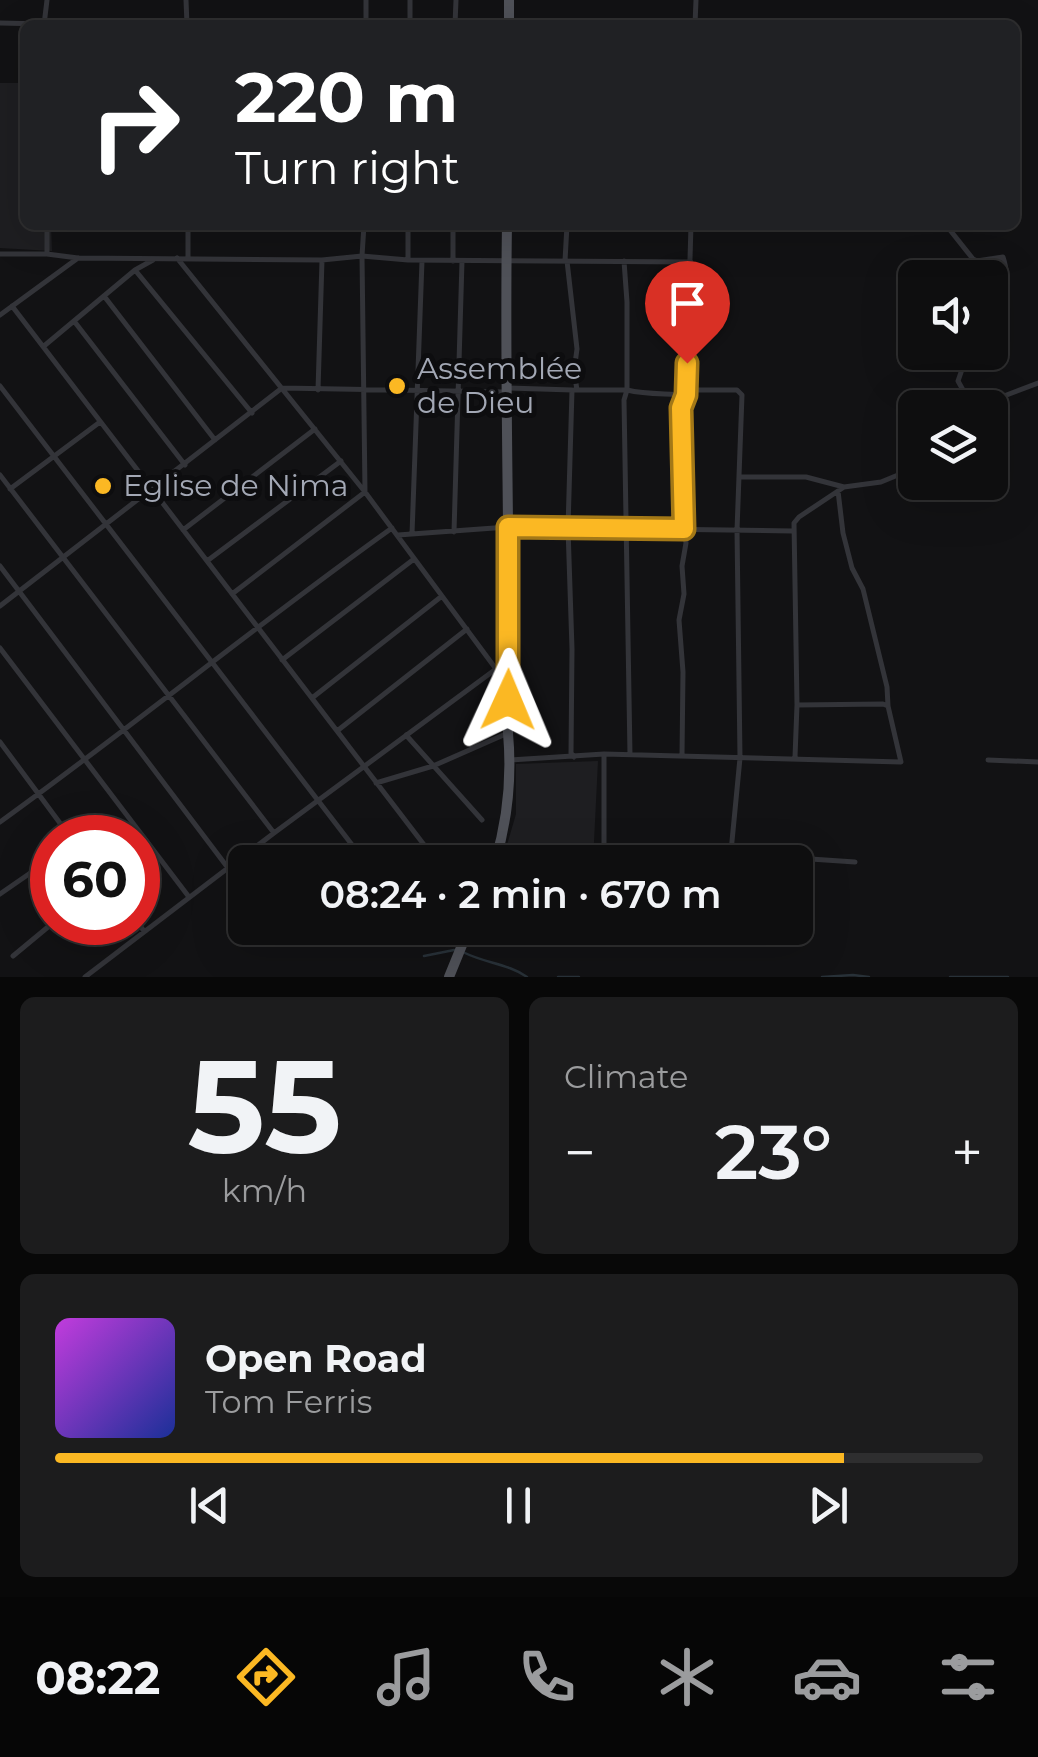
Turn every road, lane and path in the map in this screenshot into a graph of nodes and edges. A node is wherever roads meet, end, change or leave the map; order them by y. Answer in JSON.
{"nodes":[{"id":1,"x":47,"y":230,"type":"edge"},
{"id":2,"x":188,"y":230,"type":"edge"},
{"id":3,"x":364,"y":230,"type":"edge"},
{"id":4,"x":408,"y":230,"type":"edge"},
{"id":5,"x":453,"y":230,"type":"edge"},
{"id":6,"x":507,"y":230,"type":"edge"},
{"id":7,"x":567,"y":230,"type":"edge"},
{"id":8,"x":691,"y":230,"type":"edge"},
{"id":9,"x":950,"y":230,"type":"edge"},
{"id":10,"x":0,"y":254,"type":"edge"},
{"id":11,"x":47,"y":254,"type":"junction"},
{"id":12,"x":362,"y":256,"type":"junction"},
{"id":13,"x":78,"y":258,"type":"junction"},
{"id":14,"x":155,"y":258,"type":"junction"},
{"id":15,"x":177,"y":258,"type":"junction"},
{"id":16,"x":188,"y":258,"type":"junction"},
{"id":17,"x":322,"y":260,"type":"junction"},
{"id":18,"x":408,"y":260,"type":"junction"},
{"id":19,"x":422,"y":260,"type":"junction"},
{"id":20,"x":974,"y":260,"type":"edge"},
{"id":21,"x":453,"y":261,"type":"junction"},
{"id":22,"x":462,"y":261,"type":"junction"},
{"id":23,"x":506,"y":261,"type":"junction"},
{"id":24,"x":566,"y":261,"type":"junction"},
{"id":25,"x":624,"y":262,"type":"junction"},
{"id":26,"x":691,"y":262,"type":"junction"},
{"id":27,"x":136,"y":270,"type":"junction"},
{"id":28,"x":104,"y":296,"type":"junction"},
{"id":29,"x":12,"y":306,"type":"junction"},
{"id":30,"x":0,"y":315,"type":"edge"},
{"id":31,"x":74,"y":321,"type":"junction"},
{"id":32,"x":42,"y":346,"type":"junction"},
{"id":33,"x":1038,"y":383,"type":"edge"},
{"id":34,"x":0,"y":386,"type":"edge"},
{"id":35,"x":282,"y":388,"type":"junction"},
{"id":36,"x":318,"y":390,"type":"junction"},
{"id":37,"x":366,"y":390,"type":"junction"},
{"id":38,"x":506,"y":390,"type":"junction"},
{"id":39,"x":575,"y":390,"type":"junction"},
{"id":40,"x":617,"y":390,"type":"junction"},
{"id":41,"x":626,"y":390,"type":"junction"},
{"id":42,"x":417,"y":392,"type":"junction"},
{"id":43,"x":458,"y":392,"type":"junction"},
{"id":44,"x":1008,"y":394,"type":"edge"},
{"id":45,"x":686,"y":395,"type":"junction"},
{"id":46,"x":624,"y":400,"type":"junction"},
{"id":47,"x":252,"y":414,"type":"junction"},
{"id":48,"x":100,"y":422,"type":"junction"},
{"id":49,"x":315,"y":429,"type":"junction"},
{"id":50,"x":216,"y":441,"type":"junction"},
{"id":51,"x":54,"y":456,"type":"junction"},
{"id":52,"x":341,"y":461,"type":"junction"},
{"id":53,"x":185,"y":465,"type":"junction"},
{"id":54,"x":0,"y":475,"type":"edge"},
{"id":55,"x":898,"y":475,"type":"edge"},
{"id":56,"x":740,"y":477,"type":"junction"},
{"id":57,"x":10,"y":489,"type":"junction"},
{"id":58,"x":841,"y":489,"type":"junction"},
{"id":59,"x":152,"y":490,"type":"junction"},
{"id":60,"x":366,"y":492,"type":"junction"},
{"id":61,"x":106,"y":525,"type":"junction"},
{"id":62,"x":508,"y":527,"type":"junction"},
{"id":63,"x":392,"y":528,"type":"junction"},
{"id":64,"x":568,"y":528,"type":"junction"},
{"id":65,"x":684,"y":529,"type":"junction"},
{"id":66,"x":182,"y":530,"type":"junction"},
{"id":67,"x":626,"y":530,"type":"junction"},
{"id":68,"x":737,"y":530,"type":"junction"},
{"id":69,"x":792,"y":531,"type":"junction"},
{"id":70,"x":454,"y":532,"type":"junction"},
{"id":71,"x":412,"y":534,"type":"junction"},
{"id":72,"x":398,"y":535,"type":"junction"},
{"id":73,"x":64,"y":558,"type":"junction"},
{"id":74,"x":414,"y":558,"type":"junction"},
{"id":75,"x":206,"y":561,"type":"junction"},
{"id":76,"x":0,"y":566,"type":"edge"},
{"id":77,"x":20,"y":592,"type":"junction"},
{"id":78,"x":232,"y":594,"type":"junction"},
{"id":79,"x":442,"y":596,"type":"junction"},
{"id":80,"x":0,"y":606,"type":"edge"},
{"id":81,"x":257,"y":627,"type":"junction"},
{"id":82,"x":467,"y":629,"type":"junction"},
{"id":83,"x":0,"y":648,"type":"edge"},
{"id":84,"x":282,"y":660,"type":"junction"},
{"id":85,"x":212,"y":663,"type":"junction"},
{"id":86,"x":509,"y":666,"type":"junction"},
{"id":87,"x":496,"y":669,"type":"junction"},
{"id":88,"x":169,"y":697,"type":"junction"},
{"id":89,"x":312,"y":698,"type":"junction"},
{"id":90,"x":797,"y":705,"type":"junction"},
{"id":91,"x":888,"y":706,"type":"junction"},
{"id":92,"x":125,"y":730,"type":"junction"},
{"id":93,"x":337,"y":731,"type":"junction"},
{"id":94,"x":508,"y":733,"type":"junction"},
{"id":95,"x":406,"y":735,"type":"junction"},
{"id":96,"x":1,"y":747,"type":"edge"},
{"id":97,"x":604,"y":754,"type":"junction"},
{"id":98,"x":630,"y":754,"type":"junction"},
{"id":99,"x":682,"y":755,"type":"junction"},
{"id":100,"x":574,"y":757,"type":"junction"},
{"id":101,"x":795,"y":757,"type":"junction"},
{"id":102,"x":740,"y":758,"type":"junction"},
{"id":103,"x":85,"y":760,"type":"junction"},
{"id":104,"x":510,"y":760,"type":"junction"},
{"id":105,"x":988,"y":760,"type":"dead end"},
{"id":106,"x":1038,"y":762,"type":"edge"},
{"id":107,"x":364,"y":766,"type":"junction"},
{"id":108,"x":434,"y":766,"type":"junction"},
{"id":109,"x":376,"y":782,"type":"junction"},
{"id":110,"x":39,"y":794,"type":"junction"},
{"id":111,"x":317,"y":801,"type":"junction"},
{"id":112,"x":54,"y":815,"type":"edge"},
{"id":113,"x":482,"y":820,"type":"dead end"},
{"id":114,"x":0,"y":822,"type":"edge"},
{"id":115,"x":274,"y":833,"type":"junction"},
{"id":116,"x":258,"y":845,"type":"edge"},
{"id":117,"x":352,"y":845,"type":"edge"},
{"id":118,"x":424,"y":845,"type":"edge"},
{"id":119,"x":500,"y":845,"type":"edge"},
{"id":120,"x":604,"y":845,"type":"edge"},
{"id":121,"x":732,"y":845,"type":"edge"},
{"id":122,"x":813,"y":859,"type":"edge"},
{"id":123,"x":855,"y":862,"type":"dead end"},
{"id":124,"x":228,"y":868,"type":"joint"},
{"id":125,"x":30,"y":873,"type":"edge"},
{"id":126,"x":0,"y":894,"type":"edge"},
{"id":127,"x":190,"y":897,"type":"junction"},
{"id":128,"x":160,"y":920,"type":"edge"},
{"id":129,"x":30,"y":942,"type":"edge"},
{"id":130,"x":127,"y":945,"type":"edge"},
{"id":131,"x":462,"y":945,"type":"edge"},
{"id":132,"x":13,"y":956,"type":"dead end"},
{"id":133,"x":85,"y":977,"type":"edge"},
{"id":134,"x":449,"y":977,"type":"edge"}],
"edges":[{"from":1,"to":11,"type":"street"},
{"from":2,"to":16,"type":"street"},
{"from":3,"to":12,"type":"street"},
{"from":4,"to":18,"type":"street"},
{"from":5,"to":21,"type":"street"},
{"from":6,"to":23,"type":"main road"},
{"from":7,"to":24,"type":"street"},
{"from":8,"to":26,"type":"street"},
{"from":9,"to":20,"type":"street"},
{"from":10,"to":11,"type":"street"},
{"from":11,"to":13,"type":"street"},
{"from":12,"to":17,"type":"street"},
{"from":12,"to":18,"type":"street"},
{"from":12,"to":37,"type":"street"},
{"from":13,"to":14,"type":"street"},
{"from":13,"to":29,"type":"street"},
{"from":14,"to":15,"type":"street"},
{"from":14,"to":27,"type":"street"},
{"from":15,"to":16,"type":"street"},
{"from":15,"to":35,"type":"street"},
{"from":16,"to":17,"type":"street"},
{"from":17,"to":36,"type":"street"},
{"from":18,"to":19,"type":"street"},
{"from":19,"to":21,"type":"street"},
{"from":19,"to":42,"type":"street"},
{"from":21,"to":22,"type":"street"},
{"from":22,"to":23,"type":"street"},
{"from":22,"to":43,"type":"street"},
{"from":23,"to":24,"type":"street"},
{"from":23,"to":38,"type":"main road"},
{"from":24,"to":25,"type":"street"},
{"from":24,"to":39,"type":"street"},
{"from":25,"to":26,"type":"street"},
{"from":25,"to":41,"type":"street"},
{"from":26,"to":45,"type":"street"},
{"from":27,"to":28,"type":"street"},
{"from":27,"to":47,"type":"street"},
{"from":28,"to":31,"type":"street"},
{"from":28,"to":50,"type":"street"},
{"from":29,"to":30,"type":"street"},
{"from":29,"to":32,"type":"street"},
{"from":31,"to":32,"type":"street"},
{"from":31,"to":53,"type":"street"},
{"from":32,"to":48,"type":"street"},
{"from":33,"to":44,"type":"street"},
{"from":34,"to":51,"type":"street"},
{"from":35,"to":36,"type":"street"},
{"from":35,"to":47,"type":"street"},
{"from":35,"to":49,"type":"street"},
{"from":36,"to":37,"type":"street"},
{"from":37,"to":42,"type":"street"},
{"from":37,"to":60,"type":"street"},
{"from":38,"to":39,"type":"street"},
{"from":38,"to":43,"type":"street"},
{"from":38,"to":62,"type":"main road"},
{"from":39,"to":40,"type":"street"},
{"from":39,"to":64,"type":"street"},
{"from":40,"to":41,"type":"street"},
{"from":40,"to":46,"type":"street"},
{"from":41,"to":45,"type":"street"},
{"from":41,"to":46,"type":"street"},
{"from":42,"to":43,"type":"street"},
{"from":42,"to":71,"type":"street"},
{"from":43,"to":70,"type":"street"},
{"from":45,"to":56,"type":"street"},
{"from":45,"to":65,"type":"street"},
{"from":46,"to":67,"type":"street"},
{"from":47,"to":50,"type":"street"},
{"from":48,"to":51,"type":"street"},
{"from":48,"to":59,"type":"street"},
{"from":49,"to":52,"type":"street"},
{"from":49,"to":66,"type":"street"},
{"from":50,"to":53,"type":"street"},
{"from":51,"to":57,"type":"street"},
{"from":51,"to":61,"type":"street"},
{"from":52,"to":60,"type":"street"},
{"from":52,"to":75,"type":"street"},
{"from":53,"to":59,"type":"street"},
{"from":54,"to":57,"type":"street"},
{"from":55,"to":58,"type":"street"},
{"from":56,"to":58,"type":"street"},
{"from":56,"to":68,"type":"street"},
{"from":57,"to":73,"type":"street"},
{"from":58,"to":69,"type":"street"},
{"from":58,"to":91,"type":"street"},
{"from":59,"to":61,"type":"street"},
{"from":59,"to":66,"type":"street"},
{"from":60,"to":63,"type":"street"},
{"from":60,"to":78,"type":"street"},
{"from":61,"to":73,"type":"street"},
{"from":61,"to":85,"type":"street"},
{"from":62,"to":64,"type":"street"},
{"from":62,"to":70,"type":"street"},
{"from":62,"to":86,"type":"main road"},
{"from":63,"to":72,"type":"street"},
{"from":63,"to":81,"type":"street"},
{"from":64,"to":67,"type":"street"},
{"from":64,"to":100,"type":"street"},
{"from":65,"to":67,"type":"street"},
{"from":65,"to":68,"type":"street"},
{"from":65,"to":99,"type":"street"},
{"from":66,"to":75,"type":"street"},
{"from":67,"to":98,"type":"street"},
{"from":68,"to":69,"type":"street"},
{"from":68,"to":102,"type":"street"},
{"from":69,"to":90,"type":"street"},
{"from":70,"to":71,"type":"street"},
{"from":71,"to":72,"type":"street"},
{"from":72,"to":74,"type":"street"},
{"from":73,"to":77,"type":"street"},
{"from":73,"to":88,"type":"street"},
{"from":74,"to":79,"type":"street"},
{"from":74,"to":84,"type":"street"},
{"from":75,"to":78,"type":"street"},
{"from":76,"to":77,"type":"street"},
{"from":77,"to":80,"type":"street"},
{"from":77,"to":92,"type":"street"},
{"from":78,"to":81,"type":"street"},
{"from":79,"to":82,"type":"street"},
{"from":79,"to":89,"type":"street"},
{"from":81,"to":84,"type":"street"},
{"from":81,"to":85,"type":"street"},
{"from":82,"to":87,"type":"street"},
{"from":82,"to":93,"type":"street"},
{"from":83,"to":103,"type":"street"},
{"from":84,"to":89,"type":"street"},
{"from":85,"to":88,"type":"street"},
{"from":85,"to":111,"type":"street"},
{"from":86,"to":87,"type":"street"},
{"from":86,"to":94,"type":"main road"},
{"from":87,"to":95,"type":"street"},
{"from":88,"to":92,"type":"street"},
{"from":88,"to":115,"type":"street"},
{"from":89,"to":93,"type":"street"},
{"from":90,"to":91,"type":"street"},
{"from":90,"to":101,"type":"street"},
{"from":91,"to":101,"type":"street"},
{"from":92,"to":103,"type":"street"},
{"from":92,"to":124,"type":"street"},
{"from":93,"to":107,"type":"street"},
{"from":94,"to":104,"type":"main road"},
{"from":94,"to":108,"type":"street"},
{"from":95,"to":107,"type":"street"},
{"from":95,"to":108,"type":"street"},
{"from":96,"to":110,"type":"street"},
{"from":97,"to":98,"type":"street"},
{"from":97,"to":100,"type":"street"},
{"from":97,"to":120,"type":"street"},
{"from":98,"to":99,"type":"street"},
{"from":99,"to":102,"type":"street"},
{"from":100,"to":104,"type":"street"},
{"from":101,"to":102,"type":"street"},
{"from":102,"to":121,"type":"street"},
{"from":103,"to":110,"type":"street"},
{"from":103,"to":127,"type":"street"},
{"from":104,"to":119,"type":"main road"},
{"from":105,"to":106,"type":"street"},
{"from":107,"to":109,"type":"street"},
{"from":107,"to":111,"type":"street"},
{"from":108,"to":109,"type":"street"},
{"from":108,"to":113,"type":"street"},
{"from":109,"to":118,"type":"street"},
{"from":110,"to":112,"type":"street"},
{"from":110,"to":114,"type":"street"},
{"from":111,"to":115,"type":"street"},
{"from":111,"to":117,"type":"street"},
{"from":115,"to":116,"type":"street"},
{"from":122,"to":123,"type":"street"},
{"from":124,"to":127,"type":"street"},
{"from":125,"to":126,"type":"street"},
{"from":127,"to":128,"type":"street"},
{"from":129,"to":132,"type":"street"},
{"from":130,"to":133,"type":"street"},
{"from":131,"to":134,"type":"main road"}]}
